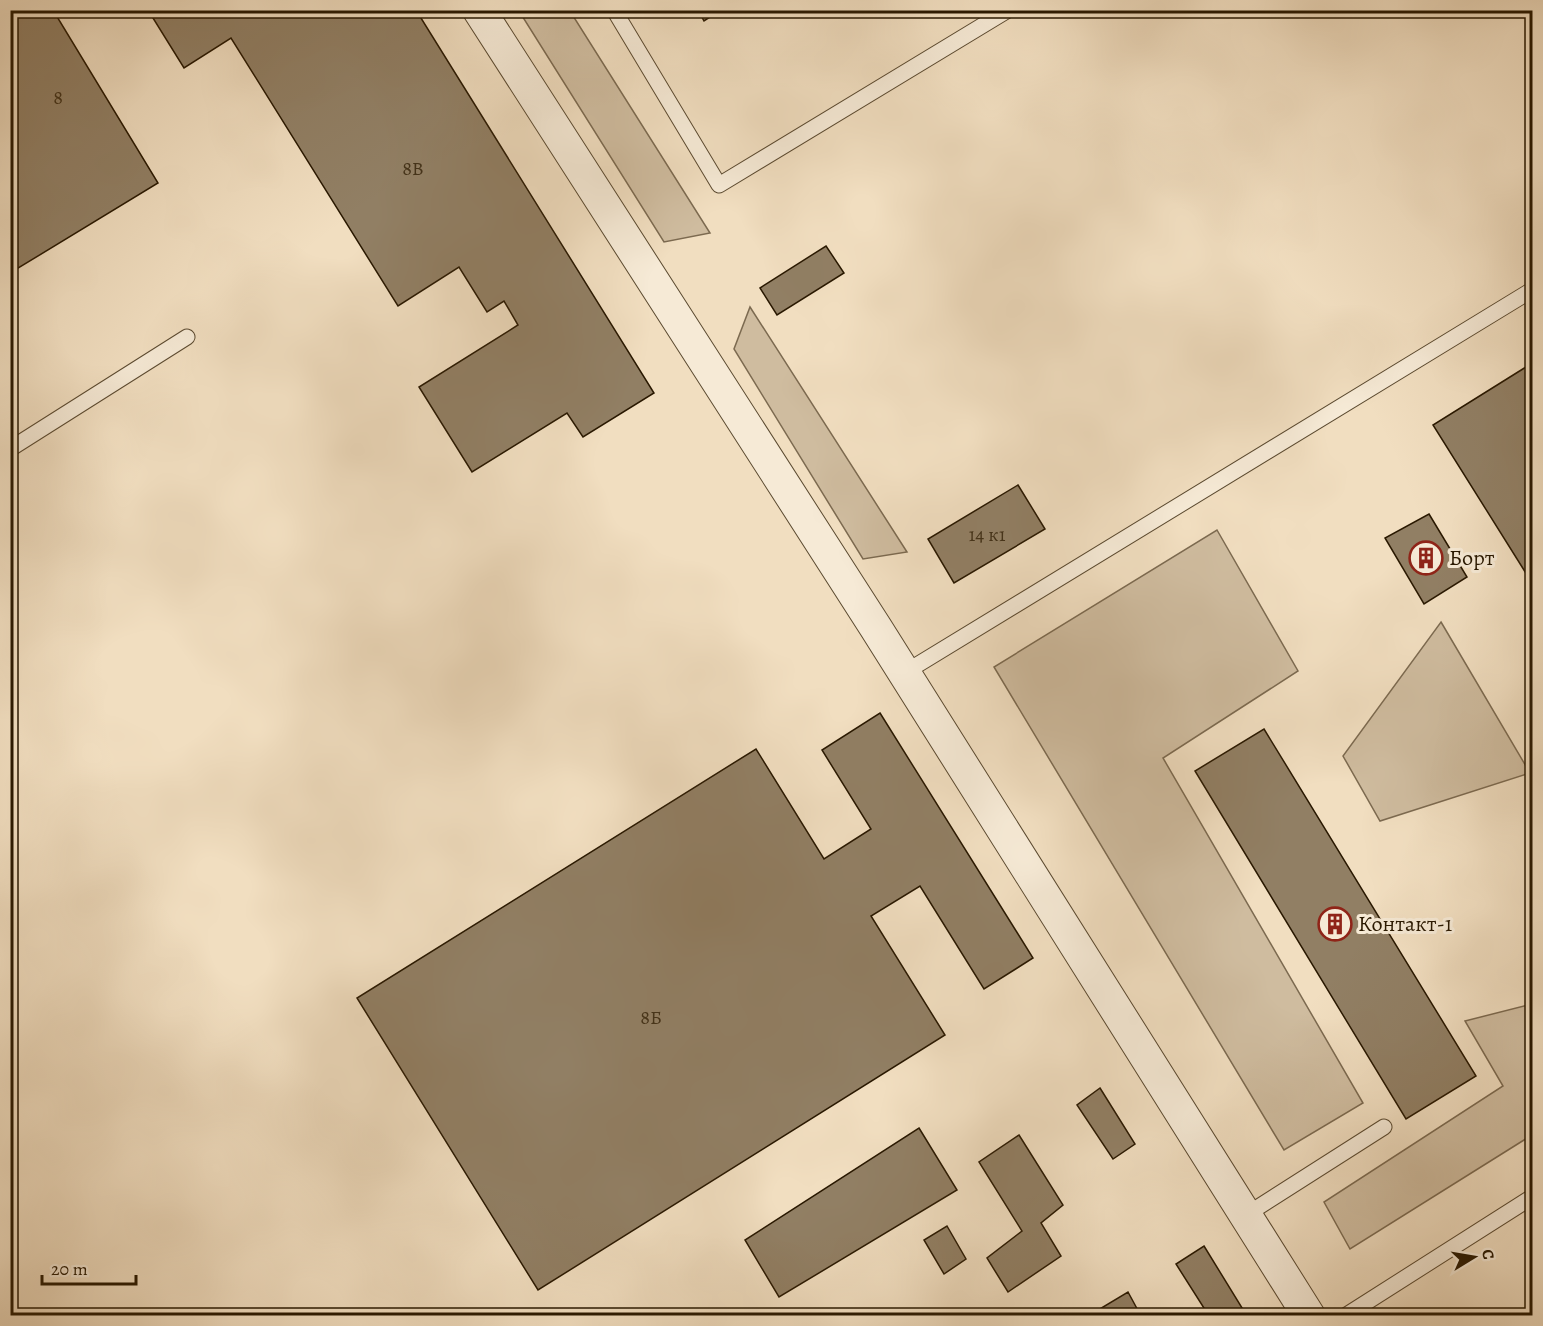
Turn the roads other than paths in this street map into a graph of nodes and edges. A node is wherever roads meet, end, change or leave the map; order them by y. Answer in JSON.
{"nodes":[{"id":1,"x":479,"y":10,"type":"edge"},
{"id":2,"x":614,"y":10,"type":"edge"},
{"id":3,"x":1008,"y":10,"type":"edge"},
{"id":4,"x":1533,"y":290,"type":"edge"},
{"id":5,"x":187,"y":336,"type":"dead end"},
{"id":6,"x":10,"y":449,"type":"edge"},
{"id":7,"x":904,"y":673,"type":"junction"},
{"id":8,"x":1384,"y":1127,"type":"dead end"},
{"id":9,"x":1533,"y":1197,"type":"edge"},
{"id":10,"x":1246,"y":1215,"type":"junction"},
{"id":11,"x":1309,"y":1316,"type":"edge"},
{"id":12,"x":1345,"y":1316,"type":"edge"}],
"edges":[{"from":1,"to":7,"type":"street"},
{"from":2,"to":3,"type":"lane"},
{"from":4,"to":7,"type":"lane"},
{"from":5,"to":6,"type":"lane"},
{"from":7,"to":10,"type":"street"},
{"from":8,"to":10,"type":"lane"},
{"from":9,"to":12,"type":"lane"},
{"from":10,"to":11,"type":"street"}]}
